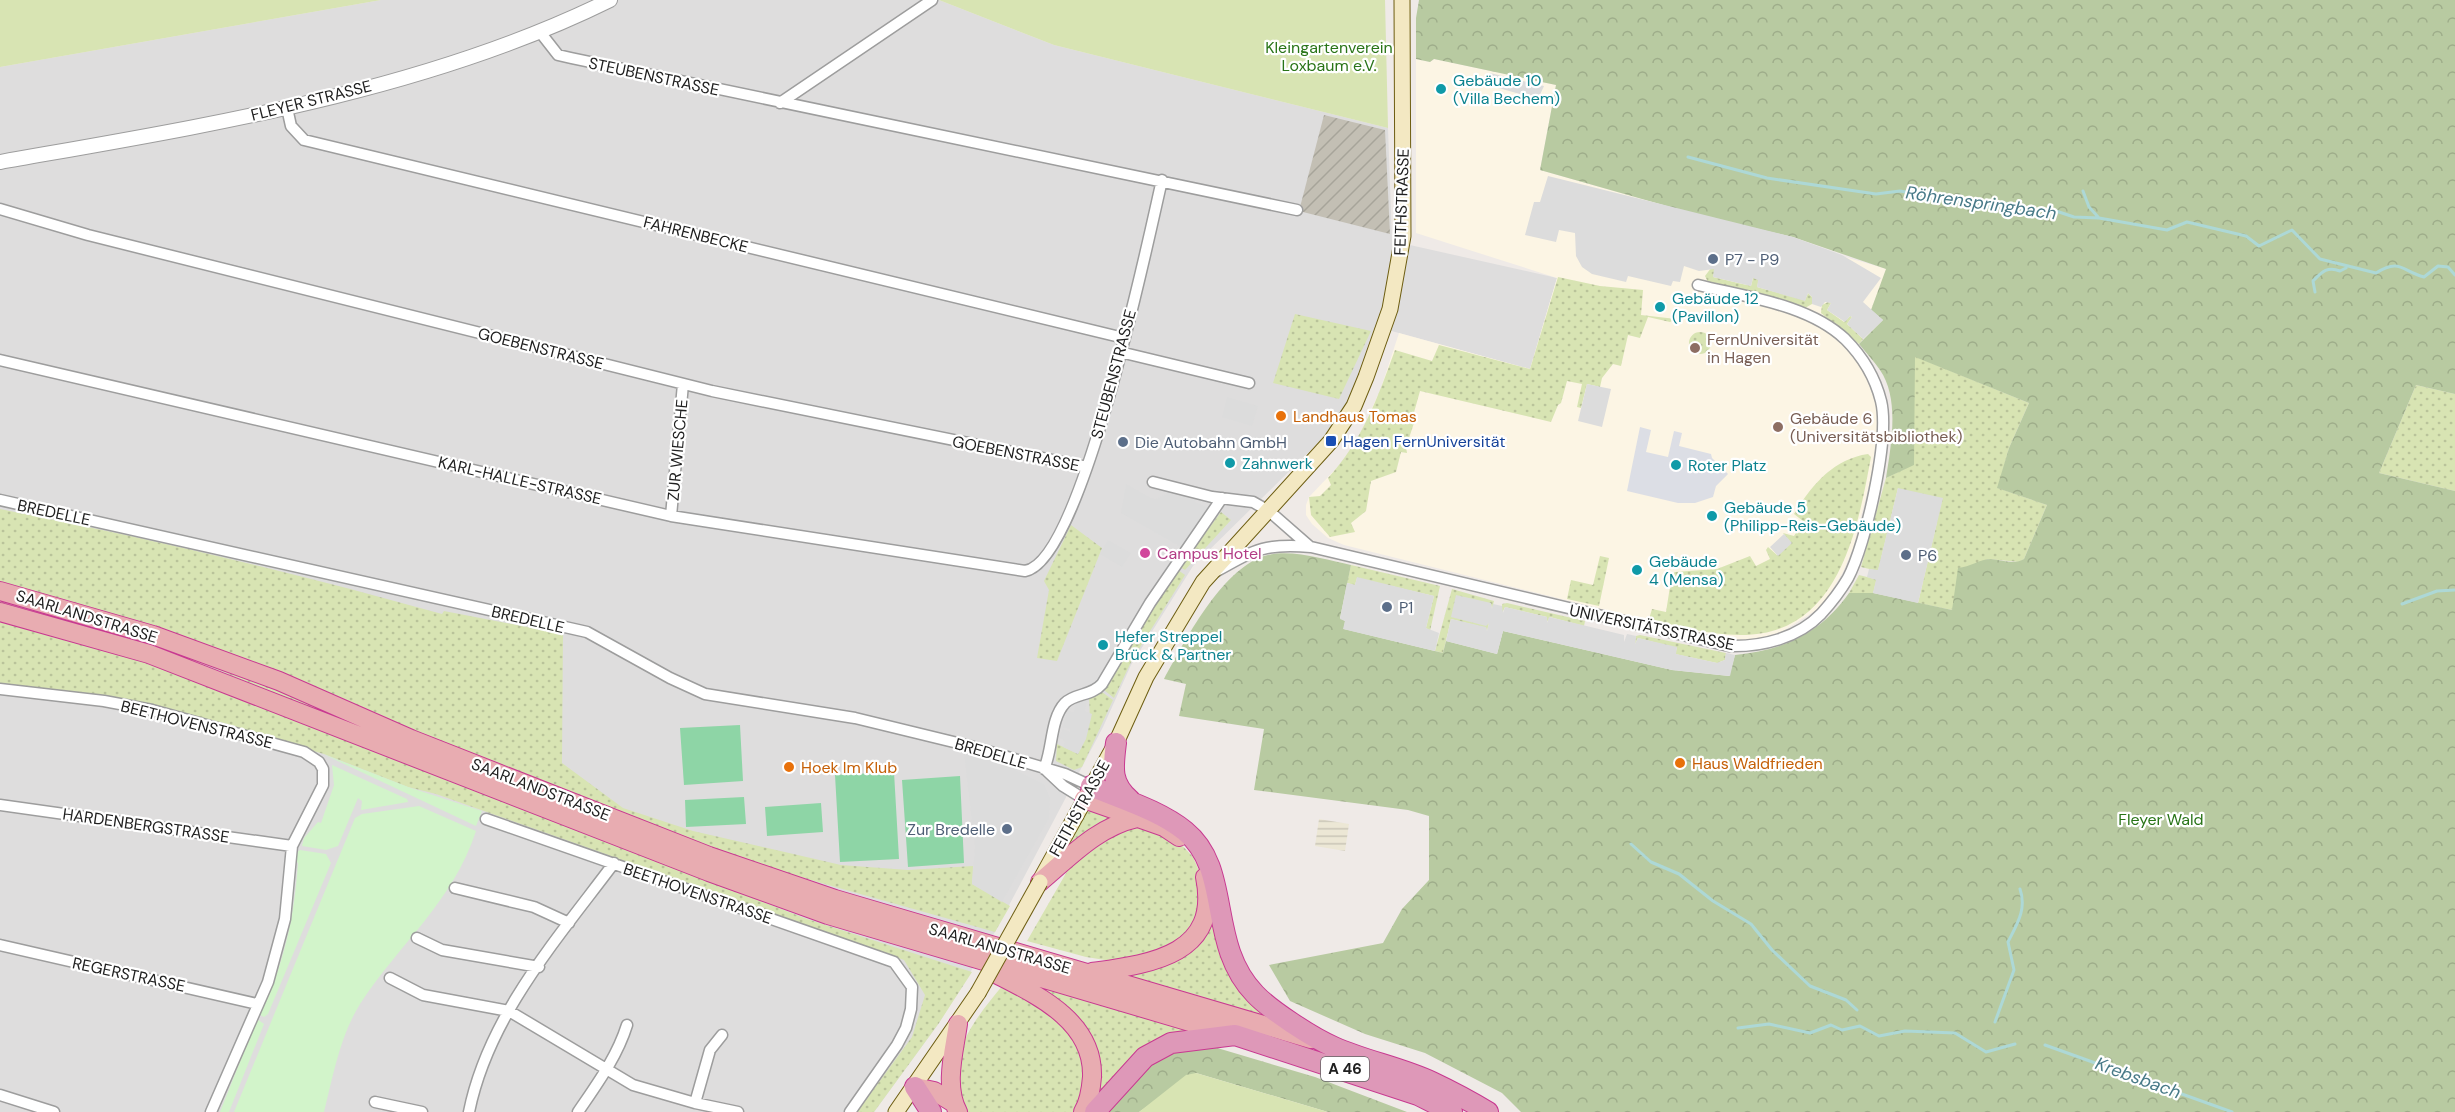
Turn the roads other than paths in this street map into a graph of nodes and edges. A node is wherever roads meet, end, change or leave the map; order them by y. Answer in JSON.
{"nodes":[{"id":1,"x":610,"y":0,"type":"edge"},
{"id":2,"x":932,"y":0,"type":"edge"},
{"id":3,"x":1402,"y":0,"type":"edge"},
{"id":4,"x":540,"y":32,"type":"junction"},
{"id":5,"x":780,"y":103,"type":"junction"},
{"id":6,"x":287,"y":108,"type":"junction"},
{"id":7,"x":0,"y":162,"type":"edge"},
{"id":8,"x":1162,"y":180,"type":"junction"},
{"id":9,"x":0,"y":209,"type":"edge"},
{"id":10,"x":1296,"y":210,"type":"dead end"},
{"id":11,"x":1698,"y":285,"type":"dead end"},
{"id":12,"x":1124,"y":338,"type":"junction"},
{"id":13,"x":1120,"y":352,"type":"junction"},
{"id":14,"x":0,"y":360,"type":"edge"},
{"id":15,"x":1249,"y":383,"type":"dead end"},
{"id":16,"x":683,"y":384,"type":"junction"},
{"id":17,"x":1087,"y":467,"type":"junction"},
{"id":18,"x":1153,"y":482,"type":"dead end"},
{"id":19,"x":1222,"y":498,"type":"junction"},
{"id":20,"x":0,"y":500,"type":"edge"},
{"id":21,"x":1269,"y":511,"type":"junction"},
{"id":22,"x":671,"y":516,"type":"junction"},
{"id":23,"x":1311,"y":548,"type":"junction"},
{"id":24,"x":1042,"y":561,"type":"joint"},
{"id":25,"x":1206,"y":577,"type":"junction"},
{"id":26,"x":0,"y":591,"type":"edge"},
{"id":27,"x":0,"y":612,"type":"edge"},
{"id":28,"x":0,"y":689,"type":"edge"},
{"id":29,"x":1116,"y":743,"type":"junction"},
{"id":30,"x":1044,"y":769,"type":"junction"},
{"id":31,"x":1087,"y":792,"type":"junction"},
{"id":32,"x":0,"y":805,"type":"edge"},
{"id":33,"x":1138,"y":813,"type":"junction"},
{"id":34,"x":486,"y":819,"type":"dead end"},
{"id":35,"x":292,"y":846,"type":"junction"},
{"id":36,"x":614,"y":863,"type":"junction"},
{"id":37,"x":1040,"y":882,"type":"junction"},
{"id":38,"x":455,"y":888,"type":"dead end"},
{"id":39,"x":569,"y":923,"type":"junction"},
{"id":40,"x":417,"y":938,"type":"dead end"},
{"id":41,"x":0,"y":945,"type":"edge"},
{"id":42,"x":956,"y":953,"type":"junction"},
{"id":43,"x":539,"y":966,"type":"junction"},
{"id":44,"x":1087,"y":973,"type":"junction"},
{"id":45,"x":390,"y":978,"type":"dead end"},
{"id":46,"x":257,"y":1004,"type":"junction"},
{"id":47,"x":509,"y":1011,"type":"junction"},
{"id":48,"x":627,"y":1024,"type":"dead end"},
{"id":49,"x":958,"y":1024,"type":"junction"},
{"id":50,"x":722,"y":1035,"type":"dead end"},
{"id":51,"x":1235,"y":1035,"type":"junction"},
{"id":52,"x":1333,"y":1046,"type":"junction"},
{"id":53,"x":606,"y":1069,"type":"junction"},
{"id":54,"x":915,"y":1087,"type":"junction"},
{"id":55,"x":0,"y":1095,"type":"edge"},
{"id":56,"x":375,"y":1102,"type":"dead end"},
{"id":57,"x":694,"y":1103,"type":"junction"},
{"id":58,"x":955,"y":1107,"type":"edge"},
{"id":59,"x":54,"y":1112,"type":"edge"},
{"id":60,"x":211,"y":1112,"type":"edge"},
{"id":61,"x":422,"y":1112,"type":"edge"},
{"id":62,"x":469,"y":1112,"type":"edge"},
{"id":63,"x":579,"y":1112,"type":"edge"},
{"id":64,"x":738,"y":1112,"type":"edge"},
{"id":65,"x":850,"y":1112,"type":"edge"},
{"id":66,"x":896,"y":1112,"type":"edge"},
{"id":67,"x":931,"y":1112,"type":"edge"},
{"id":68,"x":1083,"y":1112,"type":"edge"},
{"id":69,"x":1095,"y":1112,"type":"edge"},
{"id":70,"x":1452,"y":1112,"type":"edge"},
{"id":71,"x":1488,"y":1112,"type":"edge"}],
"edges":[{"from":1,"to":4,"type":"street","name":"FLEYER STRASSE"},
{"from":2,"to":5,"type":"street"},
{"from":3,"to":21,"type":"main road","name":"FEITHSTRASSE"},
{"from":4,"to":5,"type":"street","name":"STEUBENSTRASSE"},
{"from":4,"to":6,"type":"street","name":"FLEYER STRASSE"},
{"from":5,"to":8,"type":"street","name":"STEUBENSTRASSE"},
{"from":6,"to":7,"type":"street","name":"FLEYER STRASSE"},
{"from":6,"to":12,"type":"street","name":"FAHRENBECKE"},
{"from":8,"to":10,"type":"street","name":"STEUBENSTRASSE"},
{"from":8,"to":12,"type":"street","name":"STEUBENSTRASSE"},
{"from":9,"to":16,"type":"street","name":"GOEBENSTRASSE"},
{"from":11,"to":23,"type":"street","name":"UNIVERSITÄTSSTRASSE"},
{"from":12,"to":13,"type":"street","name":"STEUBENSTRASSE"},
{"from":13,"to":15,"type":"street"},
{"from":13,"to":17,"type":"street","name":"STEUBENSTRASSE"},
{"from":14,"to":22,"type":"street","name":"KARL-HALLE-STRASSE"},
{"from":16,"to":17,"type":"street","name":"GOEBENSTRASSE"},
{"from":16,"to":22,"type":"street","name":"ZUR WIESCHE"},
{"from":17,"to":24,"type":"street","name":"STEUBENSTRASSE"},
{"from":18,"to":19,"type":"street"},
{"from":19,"to":21,"type":"street"},
{"from":19,"to":30,"type":"street"},
{"from":20,"to":30,"type":"street","name":"BREDELLE"},
{"from":21,"to":23,"type":"street","name":"UNIVERSITÄTSSTRASSE"},
{"from":21,"to":25,"type":"main road","name":"FEITHSTRASSE"},
{"from":22,"to":24,"type":"street","name":"KARL-HALLE-STRASSE"},
{"from":23,"to":25,"type":"street","name":"UNIVERSITÄTSSTRASSE"},
{"from":25,"to":29,"type":"main road","name":"FEITHSTRASSE"},
{"from":26,"to":44,"type":"highway","name":"SAARLANDSTRASSE"},
{"from":27,"to":42,"type":"highway","name":"SAARLANDSTRASSE"},
{"from":28,"to":35,"type":"street","name":"BEETHOVENSTRASSE"},
{"from":29,"to":31,"type":"main road","name":"FEITHSTRASSE"},
{"from":29,"to":33,"type":"highway"},
{"from":30,"to":31,"type":"street","name":"BREDELLE"},
{"from":31,"to":33,"type":"highway"},
{"from":31,"to":37,"type":"main road","name":"FEITHSTRASSE"},
{"from":32,"to":35,"type":"street","name":"HARDENBERGSTRASSE"},
{"from":33,"to":37,"type":"highway"},
{"from":33,"to":44,"type":"highway"},
{"from":33,"to":52,"type":"highway"},
{"from":34,"to":36,"type":"street","name":"BEETHOVENSTRASSE"},
{"from":35,"to":46,"type":"street"},
{"from":36,"to":39,"type":"street"},
{"from":36,"to":65,"type":"street","name":"BEETHOVENSTRASSE"},
{"from":37,"to":49,"type":"main road","name":"FEITHSTRASSE","bridge":true},
{"from":38,"to":39,"type":"street"},
{"from":39,"to":43,"type":"street"},
{"from":40,"to":43,"type":"street"},
{"from":41,"to":46,"type":"street","name":"REGERSTRASSE"},
{"from":42,"to":51,"type":"highway"},
{"from":42,"to":68,"type":"highway"},
{"from":43,"to":47,"type":"street"},
{"from":44,"to":52,"type":"highway","name":"SAARLANDSTRASSE"},
{"from":45,"to":47,"type":"street"},
{"from":46,"to":60,"type":"street"},
{"from":47,"to":53,"type":"street"},
{"from":47,"to":62,"type":"street"},
{"from":48,"to":53,"type":"street"},
{"from":49,"to":54,"type":"main road","name":"FEITHSTRASSE"},
{"from":49,"to":58,"type":"highway"},
{"from":50,"to":57,"type":"street"},
{"from":51,"to":69,"type":"highway"},
{"from":51,"to":70,"type":"highway","number":"A 46"},
{"from":52,"to":71,"type":"highway","number":"A 46"},
{"from":53,"to":57,"type":"street"},
{"from":53,"to":63,"type":"street"},
{"from":54,"to":58,"type":"highway"},
{"from":54,"to":66,"type":"main road","name":"FEITHSTRASSE"},
{"from":54,"to":67,"type":"highway"},
{"from":55,"to":59,"type":"street"},
{"from":56,"to":61,"type":"street"},
{"from":57,"to":64,"type":"street"}]}
